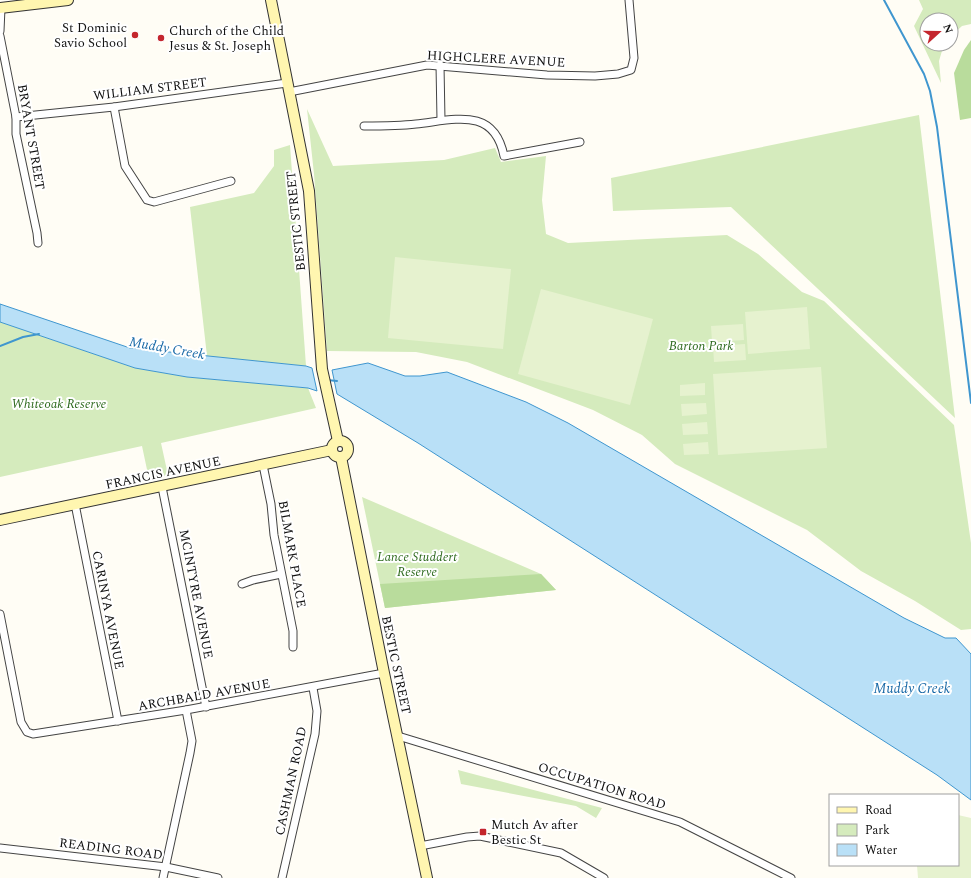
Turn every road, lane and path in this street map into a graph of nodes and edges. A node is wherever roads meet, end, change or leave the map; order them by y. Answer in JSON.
{"nodes":[{"id":1,"x":68,"y":0,"type":"edge"},
{"id":2,"x":271,"y":0,"type":"edge"},
{"id":3,"x":629,"y":0,"type":"edge"},
{"id":4,"x":0,"y":8,"type":"edge"},
{"id":5,"x":0,"y":31,"type":"edge"},
{"id":6,"x":0,"y":36,"type":"edge"},
{"id":7,"x":440,"y":66,"type":"junction"},
{"id":8,"x":288,"y":87,"type":"junction"},
{"id":9,"x":114,"y":107,"type":"junction"},
{"id":10,"x":16,"y":117,"type":"junction"},
{"id":11,"x":441,"y":120,"type":"junction"},
{"id":12,"x":364,"y":126,"type":"dead end"},
{"id":13,"x":580,"y":142,"type":"dead end"},
{"id":14,"x":231,"y":181,"type":"dead end"},
{"id":15,"x":38,"y":243,"type":"dead end"},
{"id":16,"x":338,"y":441,"type":"junction"},
{"id":17,"x":332,"y":450,"type":"junction"},
{"id":18,"x":341,"y":457,"type":"junction"},
{"id":19,"x":263,"y":465,"type":"junction"},
{"id":20,"x":162,"y":487,"type":"junction"},
{"id":21,"x":75,"y":504,"type":"junction"},
{"id":22,"x":0,"y":520,"type":"edge"},
{"id":23,"x":281,"y":574,"type":"junction"},
{"id":24,"x":242,"y":584,"type":"dead end"},
{"id":25,"x":0,"y":614,"type":"edge"},
{"id":26,"x":293,"y":647,"type":"dead end"},
{"id":27,"x":384,"y":674,"type":"junction"},
{"id":28,"x":313,"y":688,"type":"junction"},
{"id":29,"x":206,"y":707,"type":"junction"},
{"id":30,"x":186,"y":710,"type":"junction"},
{"id":31,"x":118,"y":721,"type":"junction"},
{"id":32,"x":398,"y":736,"type":"junction"},
{"id":33,"x":420,"y":846,"type":"junction"},
{"id":34,"x":0,"y":848,"type":"edge"},
{"id":35,"x":166,"y":867,"type":"junction"},
{"id":36,"x":164,"y":878,"type":"edge"},
{"id":37,"x":218,"y":878,"type":"edge"},
{"id":38,"x":282,"y":878,"type":"edge"},
{"id":39,"x":427,"y":878,"type":"edge"},
{"id":40,"x":604,"y":878,"type":"edge"},
{"id":41,"x":791,"y":878,"type":"edge"}],
"edges":[{"from":1,"to":4,"type":"main road"},
{"from":2,"to":8,"type":"main road","name":"BESTIC STREET"},
{"from":3,"to":7,"type":"street","name":"HIGHCLERE AVENUE"},
{"from":4,"to":5,"type":"street"},
{"from":6,"to":10,"type":"street","name":"BRYANT STREET"},
{"from":7,"to":8,"type":"street","name":"HIGHCLERE AVENUE"},
{"from":7,"to":11,"type":"street"},
{"from":8,"to":9,"type":"street","name":"WILLIAM STREET"},
{"from":8,"to":16,"type":"main road","name":"BESTIC STREET"},
{"from":9,"to":10,"type":"street","name":"WILLIAM STREET"},
{"from":9,"to":14,"type":"street"},
{"from":10,"to":15,"type":"street","name":"BRYANT STREET"},
{"from":11,"to":12,"type":"street"},
{"from":11,"to":13,"type":"street"},
{"from":16,"to":17,"type":"main road"},
{"from":16,"to":18,"type":"main road"},
{"from":17,"to":18,"type":"main road"},
{"from":17,"to":19,"type":"main road","name":"FRANCIS AVENUE"},
{"from":18,"to":27,"type":"main road","name":"BESTIC STREET"},
{"from":19,"to":20,"type":"main road","name":"FRANCIS AVENUE"},
{"from":19,"to":23,"type":"street","name":"BILMARK PLACE"},
{"from":20,"to":21,"type":"main road","name":"FRANCIS AVENUE"},
{"from":20,"to":29,"type":"street","name":"MCINTYRE AVENUE"},
{"from":21,"to":22,"type":"main road","name":"FRANCIS AVENUE"},
{"from":21,"to":31,"type":"street","name":"CARINYA AVENUE"},
{"from":23,"to":24,"type":"street"},
{"from":23,"to":26,"type":"street","name":"BILMARK PLACE"},
{"from":25,"to":31,"type":"street","name":"ARCHBALD AVENUE"},
{"from":27,"to":28,"type":"street","name":"ARCHBALD AVENUE"},
{"from":27,"to":32,"type":"main road","name":"BESTIC STREET"},
{"from":28,"to":29,"type":"street","name":"ARCHBALD AVENUE"},
{"from":28,"to":38,"type":"street","name":"CASHMAN ROAD"},
{"from":29,"to":30,"type":"street","name":"ARCHBALD AVENUE"},
{"from":30,"to":31,"type":"street","name":"ARCHBALD AVENUE"},
{"from":30,"to":35,"type":"street"},
{"from":32,"to":33,"type":"main road","name":"BESTIC STREET"},
{"from":32,"to":41,"type":"street","name":"OCCUPATION ROAD"},
{"from":33,"to":39,"type":"main road","name":"BESTIC STREET"},
{"from":33,"to":40,"type":"street"},
{"from":34,"to":35,"type":"street","name":"READING ROAD"},
{"from":35,"to":36,"type":"street"},
{"from":35,"to":37,"type":"street","name":"READING ROAD"}]}
